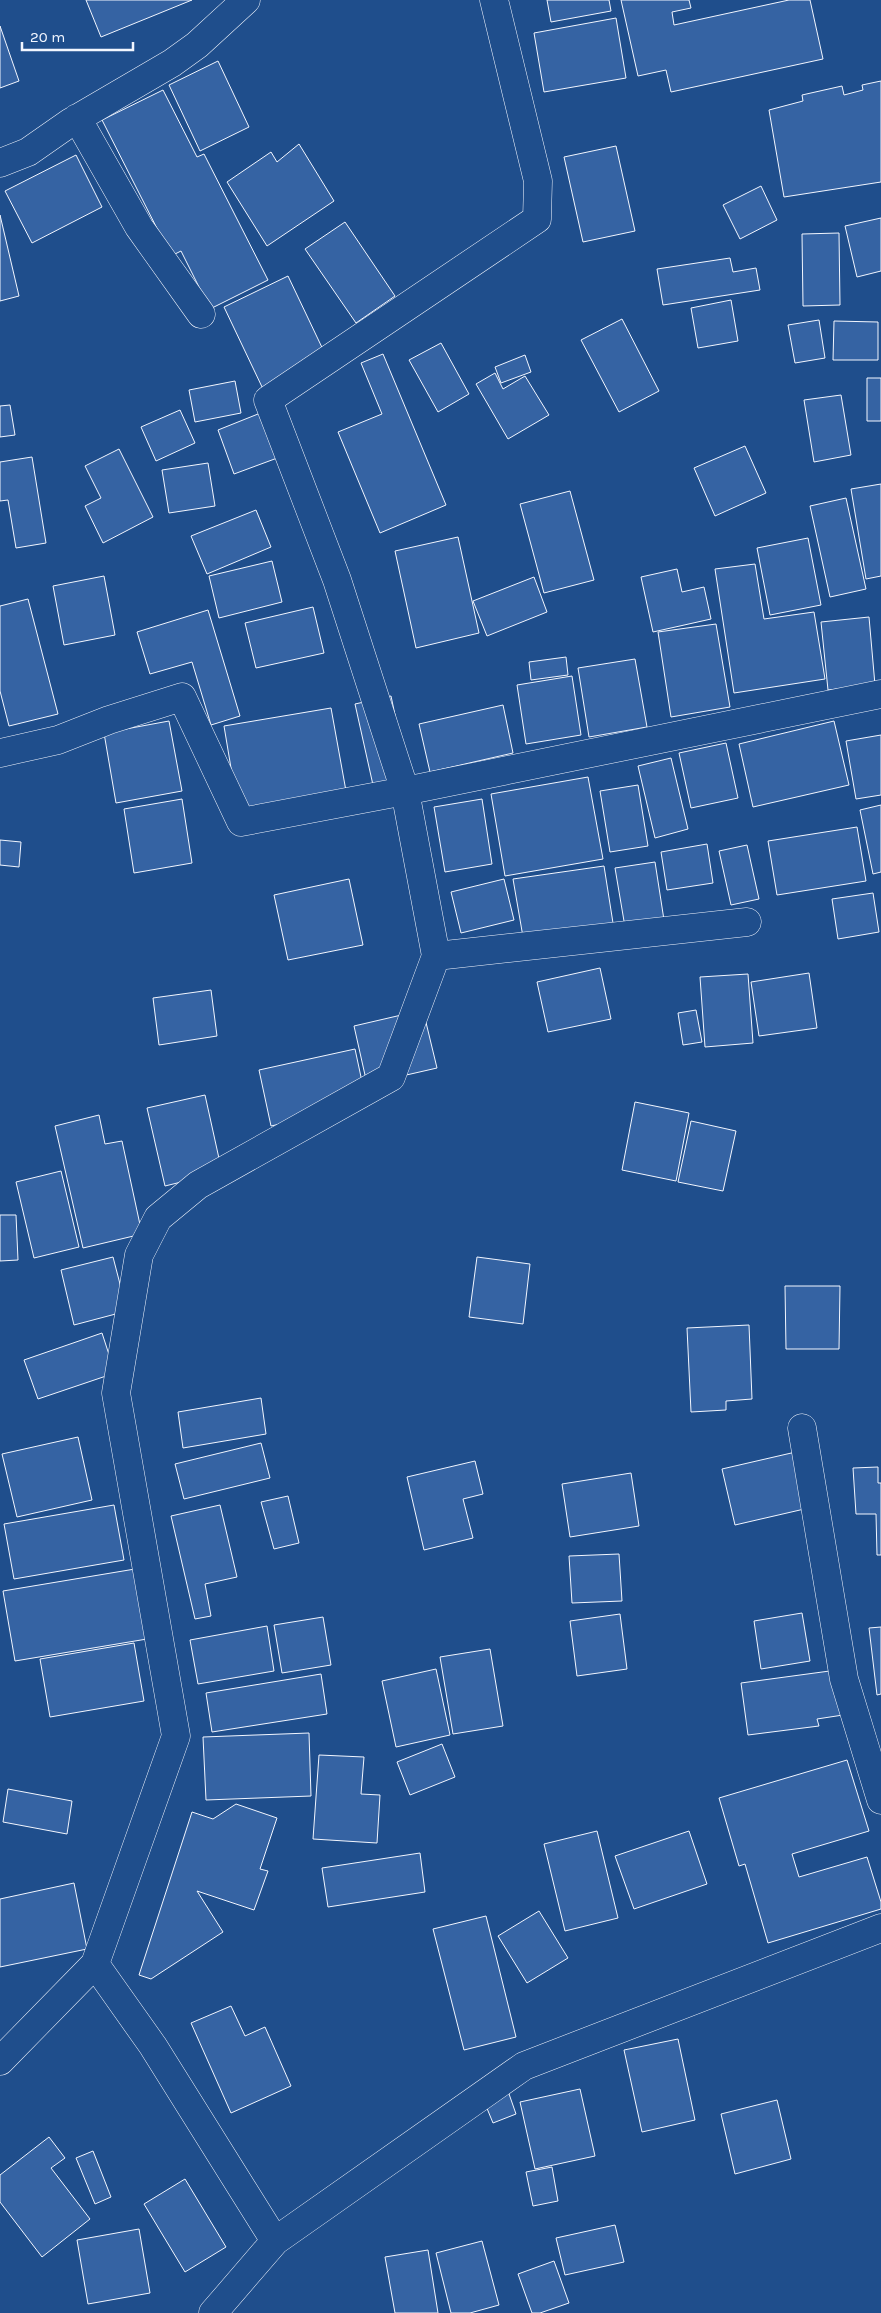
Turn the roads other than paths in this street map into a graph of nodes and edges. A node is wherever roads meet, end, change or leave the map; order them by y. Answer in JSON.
{"nodes":[{"id":1,"x":246,"y":0,"type":"edge"},
{"id":2,"x":494,"y":0,"type":"edge"},
{"id":3,"x":77,"y":118,"type":"junction"},
{"id":4,"x":0,"y":163,"type":"edge"},
{"id":5,"x":201,"y":314,"type":"dead end"},
{"id":6,"x":881,"y":694,"type":"edge"},
{"id":7,"x":0,"y":753,"type":"edge"},
{"id":8,"x":405,"y":791,"type":"junction"},
{"id":9,"x":747,"y":922,"type":"dead end"},
{"id":10,"x":436,"y":956,"type":"junction"},
{"id":11,"x":802,"y":1428,"type":"dead end"},
{"id":12,"x":881,"y":1800,"type":"edge"},
{"id":13,"x":881,"y":1928,"type":"edge"},
{"id":14,"x":95,"y":1964,"type":"junction"},
{"id":15,"x":0,"y":2061,"type":"edge"},
{"id":16,"x":275,"y":2241,"type":"junction"},
{"id":17,"x":213,"y":2313,"type":"edge"}],
"edges":[{"from":1,"to":3,"type":"street"},
{"from":2,"to":8,"type":"street"},
{"from":3,"to":4,"type":"street"},
{"from":3,"to":5,"type":"street"},
{"from":6,"to":8,"type":"street"},
{"from":7,"to":8,"type":"street"},
{"from":8,"to":10,"type":"street"},
{"from":9,"to":10,"type":"street"},
{"from":10,"to":14,"type":"street"},
{"from":11,"to":12,"type":"street"},
{"from":13,"to":16,"type":"street"},
{"from":14,"to":15,"type":"street"},
{"from":14,"to":16,"type":"street"},
{"from":16,"to":17,"type":"street"}]}
